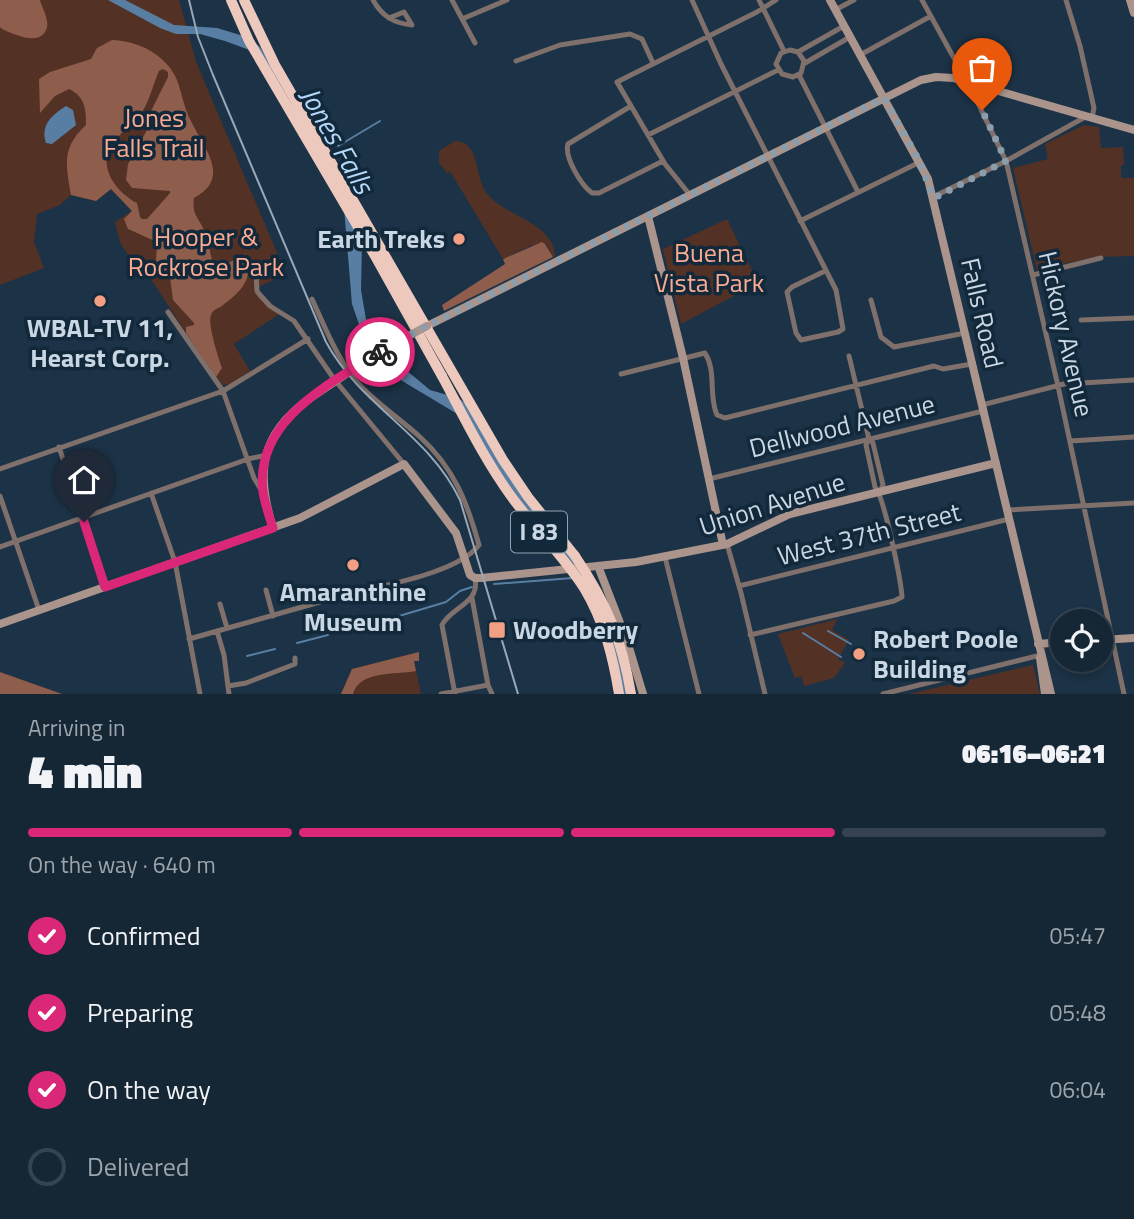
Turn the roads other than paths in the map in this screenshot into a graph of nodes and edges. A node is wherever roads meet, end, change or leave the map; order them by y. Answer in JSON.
{"nodes":[{"id":1,"x":231,"y":0,"type":"edge"},
{"id":2,"x":244,"y":0,"type":"edge"},
{"id":3,"x":373,"y":0,"type":"edge"},
{"id":4,"x":452,"y":0,"type":"edge"},
{"id":5,"x":508,"y":0,"type":"edge"},
{"id":6,"x":692,"y":0,"type":"edge"},
{"id":7,"x":759,"y":0,"type":"edge"},
{"id":8,"x":776,"y":0,"type":"edge"},
{"id":9,"x":830,"y":0,"type":"edge"},
{"id":10,"x":854,"y":0,"type":"edge"},
{"id":11,"x":922,"y":0,"type":"edge"},
{"id":12,"x":1066,"y":0,"type":"edge"},
{"id":13,"x":1130,"y":0,"type":"edge"},
{"id":14,"x":763,"y":8,"type":"junction"},
{"id":15,"x":835,"y":10,"type":"junction"},
{"id":16,"x":1134,"y":13,"type":"edge"},
{"id":17,"x":931,"y":16,"type":"junction"},
{"id":18,"x":389,"y":19,"type":"dead end"},
{"id":19,"x":463,"y":19,"type":"junction"},
{"id":20,"x":844,"y":26,"type":"junction"},
{"id":21,"x":709,"y":36,"type":"junction"},
{"id":22,"x":850,"y":37,"type":"junction"},
{"id":23,"x":475,"y":43,"type":"dead end"},
{"id":24,"x":784,"y":51,"type":"junction"},
{"id":25,"x":799,"y":52,"type":"junction"},
{"id":26,"x":860,"y":55,"type":"junction"},
{"id":27,"x":516,"y":61,"type":"dead end"},
{"id":28,"x":653,"y":63,"type":"junction"},
{"id":29,"x":804,"y":63,"type":"junction"},
{"id":30,"x":778,"y":70,"type":"junction"},
{"id":31,"x":799,"y":75,"type":"junction"},
{"id":32,"x":966,"y":82,"type":"junction"},
{"id":33,"x":735,"y":91,"type":"junction"},
{"id":34,"x":884,"y":98,"type":"junction"},
{"id":35,"x":631,"y":106,"type":"junction"},
{"id":36,"x":1089,"y":117,"type":"junction"},
{"id":37,"x":825,"y":127,"type":"junction"},
{"id":38,"x":1134,"y":130,"type":"edge"},
{"id":39,"x":648,"y":135,"type":"junction"},
{"id":40,"x":768,"y":156,"type":"junction"},
{"id":41,"x":663,"y":161,"type":"junction"},
{"id":42,"x":1006,"y":161,"type":"junction"},
{"id":43,"x":920,"y":162,"type":"junction"},
{"id":44,"x":858,"y":192,"type":"junction"},
{"id":45,"x":690,"y":195,"type":"junction"},
{"id":46,"x":933,"y":197,"type":"junction"},
{"id":47,"x":648,"y":216,"type":"junction"},
{"id":48,"x":800,"y":221,"type":"junction"},
{"id":49,"x":379,"y":254,"type":"junction"},
{"id":50,"x":1101,"y":258,"type":"dead end"},
{"id":51,"x":825,"y":271,"type":"junction"},
{"id":52,"x":256,"y":273,"type":"dead end"},
{"id":53,"x":1033,"y":275,"type":"junction"},
{"id":54,"x":312,"y":299,"type":"dead end"},
{"id":55,"x":871,"y":300,"type":"dead end"},
{"id":56,"x":168,"y":312,"type":"dead end"},
{"id":57,"x":1134,"y":317,"type":"edge"},
{"id":58,"x":1081,"y":320,"type":"dead end"},
{"id":59,"x":965,"y":333,"type":"junction"},
{"id":60,"x":308,"y":339,"type":"junction"},
{"id":61,"x":849,"y":356,"type":"dead end"},
{"id":62,"x":683,"y":358,"type":"junction"},
{"id":63,"x":972,"y":364,"type":"junction"},
{"id":64,"x":447,"y":373,"type":"junction"},
{"id":65,"x":621,"y":374,"type":"dead end"},
{"id":66,"x":1134,"y":380,"type":"edge"},
{"id":67,"x":857,"y":386,"type":"junction"},
{"id":68,"x":1058,"y":386,"type":"junction"},
{"id":69,"x":223,"y":391,"type":"junction"},
{"id":70,"x":983,"y":408,"type":"junction"},
{"id":71,"x":1134,"y":437,"type":"edge"},
{"id":72,"x":869,"y":439,"type":"junction"},
{"id":73,"x":1070,"y":441,"type":"junction"},
{"id":74,"x":59,"y":447,"type":"junction"},
{"id":75,"x":267,"y":455,"type":"junction"},
{"id":76,"x":248,"y":459,"type":"junction"},
{"id":77,"x":996,"y":463,"type":"junction"},
{"id":78,"x":404,"y":464,"type":"junction"},
{"id":79,"x":0,"y":469,"type":"edge"},
{"id":80,"x":709,"y":479,"type":"junction"},
{"id":81,"x":880,"y":492,"type":"junction"},
{"id":82,"x":151,"y":493,"type":"junction"},
{"id":83,"x":263,"y":493,"type":"junction"},
{"id":84,"x":0,"y":496,"type":"edge"},
{"id":85,"x":1134,"y":503,"type":"edge"},
{"id":86,"x":1084,"y":506,"type":"junction"},
{"id":87,"x":1008,"y":514,"type":"junction"},
{"id":88,"x":82,"y":517,"type":"junction"},
{"id":89,"x":273,"y":528,"type":"junction"},
{"id":90,"x":15,"y":541,"type":"junction"},
{"id":91,"x":725,"y":545,"type":"junction"},
{"id":92,"x":0,"y":547,"type":"edge"},
{"id":93,"x":892,"y":548,"type":"junction"},
{"id":94,"x":465,"y":556,"type":"junction"},
{"id":95,"x":665,"y":557,"type":"junction"},
{"id":96,"x":175,"y":562,"type":"junction"},
{"id":97,"x":594,"y":567,"type":"junction"},
{"id":98,"x":476,"y":583,"type":"junction"},
{"id":99,"x":739,"y":586,"type":"junction"},
{"id":100,"x":105,"y":587,"type":"junction"},
{"id":101,"x":266,"y":590,"type":"dead end"},
{"id":102,"x":350,"y":594,"type":"tunnel mouth"},
{"id":103,"x":472,"y":598,"type":"junction"},
{"id":104,"x":327,"y":600,"type":"tunnel mouth"},
{"id":105,"x":220,"y":604,"type":"dead end"},
{"id":106,"x":1106,"y":609,"type":"edge"},
{"id":107,"x":39,"y":610,"type":"junction"},
{"id":108,"x":272,"y":615,"type":"junction"},
{"id":109,"x":0,"y":624,"type":"edge"},
{"id":110,"x":227,"y":628,"type":"junction"},
{"id":111,"x":217,"y":631,"type":"junction"},
{"id":112,"x":750,"y":635,"type":"junction"},
{"id":113,"x":1134,"y":638,"type":"edge"},
{"id":114,"x":189,"y":639,"type":"junction"},
{"id":115,"x":1113,"y":639,"type":"edge"},
{"id":116,"x":1050,"y":643,"type":"edge"},
{"id":117,"x":1038,"y":644,"type":"junction"},
{"id":118,"x":1113,"y":644,"type":"edge"},
{"id":119,"x":1041,"y":656,"type":"junction"},
{"id":120,"x":295,"y":658,"type":"dead end"},
{"id":121,"x":488,"y":685,"type":"junction"},
{"id":122,"x":228,"y":686,"type":"junction"},
{"id":123,"x":455,"y":693,"type":"edge"},
{"id":124,"x":200,"y":694,"type":"edge"},
{"id":125,"x":229,"y":694,"type":"edge"},
{"id":126,"x":441,"y":694,"type":"edge"},
{"id":127,"x":492,"y":694,"type":"edge"},
{"id":128,"x":619,"y":694,"type":"edge"},
{"id":129,"x":631,"y":694,"type":"edge"},
{"id":130,"x":643,"y":694,"type":"edge"},
{"id":131,"x":699,"y":694,"type":"edge"},
{"id":132,"x":765,"y":694,"type":"edge"},
{"id":133,"x":883,"y":694,"type":"edge"},
{"id":134,"x":1045,"y":694,"type":"edge"},
{"id":135,"x":1051,"y":694,"type":"edge"},
{"id":136,"x":1124,"y":694,"type":"edge"}],
"edges":[{"from":1,"to":49,"type":"highway","number":"I 83"},
{"from":2,"to":49,"type":"highway","number":"I 83"},
{"from":3,"to":18,"type":"street"},
{"from":4,"to":19,"type":"street"},
{"from":5,"to":19,"type":"street"},
{"from":6,"to":21,"type":"street"},
{"from":7,"to":14,"type":"street"},
{"from":8,"to":14,"type":"street"},
{"from":9,"to":15,"type":"main road","name":"Falls Road"},
{"from":10,"to":15,"type":"street"},
{"from":11,"to":17,"type":"street","name":"Hickory Avenue"},
{"from":12,"to":36,"type":"street"},
{"from":13,"to":16,"type":"main road"},
{"from":14,"to":21,"type":"street"},
{"from":14,"to":24,"type":"street"},
{"from":15,"to":20,"type":"main road","name":"Falls Road"},
{"from":17,"to":26,"type":"street"},
{"from":17,"to":32,"type":"street","name":"Hickory Avenue"},
{"from":19,"to":23,"type":"street"},
{"from":20,"to":22,"type":"main road","name":"Falls Road"},
{"from":20,"to":25,"type":"street"},
{"from":21,"to":28,"type":"street"},
{"from":21,"to":33,"type":"street"},
{"from":22,"to":26,"type":"main road","name":"Falls Road"},
{"from":22,"to":29,"type":"street"},
{"from":24,"to":25,"type":"street"},
{"from":24,"to":30,"type":"street"},
{"from":25,"to":29,"type":"street"},
{"from":26,"to":34,"type":"main road","name":"Falls Road"},
{"from":27,"to":28,"type":"street"},
{"from":28,"to":35,"type":"street"},
{"from":29,"to":31,"type":"street"},
{"from":30,"to":31,"type":"street"},
{"from":30,"to":33,"type":"street"},
{"from":31,"to":37,"type":"street"},
{"from":32,"to":34,"type":"main road"},
{"from":32,"to":36,"type":"main road"},
{"from":32,"to":42,"type":"street","name":"Hickory Avenue"},
{"from":33,"to":39,"type":"street"},
{"from":33,"to":40,"type":"street"},
{"from":34,"to":37,"type":"main road"},
{"from":34,"to":43,"type":"main road","name":"Falls Road"},
{"from":35,"to":39,"type":"street"},
{"from":35,"to":41,"type":"street"},
{"from":36,"to":38,"type":"main road"},
{"from":36,"to":42,"type":"street"},
{"from":37,"to":40,"type":"main road"},
{"from":37,"to":44,"type":"street"},
{"from":39,"to":41,"type":"street"},
{"from":40,"to":45,"type":"main road"},
{"from":40,"to":48,"type":"street"},
{"from":41,"to":45,"type":"street"},
{"from":42,"to":46,"type":"street"},
{"from":42,"to":53,"type":"street","name":"Hickory Avenue"},
{"from":43,"to":44,"type":"street"},
{"from":43,"to":46,"type":"main road","name":"Falls Road"},
{"from":44,"to":48,"type":"street"},
{"from":45,"to":47,"type":"main road"},
{"from":46,"to":59,"type":"main road","name":"Falls Road"},
{"from":47,"to":62,"type":"main road"},
{"from":47,"to":75,"type":"main road","bridge":true},
{"from":48,"to":51,"type":"street"},
{"from":49,"to":64,"type":"highway","number":"I 83"},
{"from":50,"to":53,"type":"street"},
{"from":51,"to":51,"type":"street"},
{"from":52,"to":60,"type":"street"},
{"from":53,"to":68,"type":"street","name":"Hickory Avenue"},
{"from":54,"to":94,"type":"street"},
{"from":55,"to":59,"type":"street"},
{"from":56,"to":69,"type":"street"},
{"from":57,"to":58,"type":"street"},
{"from":59,"to":63,"type":"main road","name":"Falls Road"},
{"from":60,"to":69,"type":"street"},
{"from":60,"to":78,"type":"street"},
{"from":61,"to":67,"type":"street"},
{"from":62,"to":65,"type":"street"},
{"from":62,"to":67,"type":"street"},
{"from":62,"to":80,"type":"main road"},
{"from":63,"to":67,"type":"street"},
{"from":63,"to":70,"type":"main road","name":"Falls Road"},
{"from":64,"to":128,"type":"highway","number":"I 83","bridge":true},
{"from":64,"to":129,"type":"highway","number":"I 83","bridge":true},
{"from":66,"to":68,"type":"street","name":"Dellwood Avenue"},
{"from":67,"to":72,"type":"street"},
{"from":68,"to":70,"type":"street","name":"Dellwood Avenue"},
{"from":68,"to":73,"type":"street","name":"Hickory Avenue"},
{"from":69,"to":74,"type":"street"},
{"from":69,"to":76,"type":"street"},
{"from":70,"to":72,"type":"street","name":"Dellwood Avenue"},
{"from":70,"to":77,"type":"main road","name":"Falls Road"},
{"from":71,"to":73,"type":"street"},
{"from":72,"to":80,"type":"street","name":"Dellwood Avenue"},
{"from":72,"to":81,"type":"street"},
{"from":73,"to":86,"type":"street","name":"Hickory Avenue"},
{"from":74,"to":79,"type":"street"},
{"from":74,"to":88,"type":"street"},
{"from":75,"to":76,"type":"street"},
{"from":75,"to":83,"type":"main road"},
{"from":76,"to":82,"type":"street"},
{"from":76,"to":83,"type":"street"},
{"from":77,"to":81,"type":"main road","name":"Union Avenue"},
{"from":77,"to":87,"type":"main road","name":"Falls Road"},
{"from":78,"to":89,"type":"main road"},
{"from":78,"to":94,"type":"main road"},
{"from":80,"to":91,"type":"main road"},
{"from":81,"to":91,"type":"main road","name":"Union Avenue"},
{"from":81,"to":93,"type":"street"},
{"from":82,"to":88,"type":"street"},
{"from":82,"to":96,"type":"street"},
{"from":83,"to":89,"type":"main road"},
{"from":84,"to":90,"type":"street"},
{"from":85,"to":86,"type":"street","name":"West 37th Street"},
{"from":86,"to":87,"type":"street","name":"West 37th Street"},
{"from":86,"to":106,"type":"street","name":"Hickory Avenue"},
{"from":87,"to":93,"type":"street","name":"West 37th Street"},
{"from":87,"to":117,"type":"main road","name":"Falls Road"},
{"from":88,"to":90,"type":"street"},
{"from":88,"to":100,"type":"street"},
{"from":89,"to":96,"type":"main road"},
{"from":90,"to":92,"type":"street"},
{"from":90,"to":107,"type":"street"},
{"from":91,"to":95,"type":"main road","name":"Union Avenue"},
{"from":91,"to":99,"type":"street"},
{"from":93,"to":99,"type":"street","name":"West 37th Street"},
{"from":93,"to":112,"type":"street"},
{"from":94,"to":98,"type":"main road"},
{"from":94,"to":102,"type":"street"},
{"from":95,"to":97,"type":"main road","name":"Union Avenue"},
{"from":95,"to":131,"type":"street"},
{"from":96,"to":100,"type":"main road"},
{"from":96,"to":114,"type":"street"},
{"from":97,"to":98,"type":"main road","name":"Union Avenue","bridge":true},
{"from":97,"to":130,"type":"main road"},
{"from":98,"to":103,"type":"street"},
{"from":99,"to":112,"type":"street"},
{"from":100,"to":107,"type":"main road"},
{"from":101,"to":108,"type":"street"},
{"from":103,"to":121,"type":"street"},
{"from":103,"to":123,"type":"street"},
{"from":104,"to":108,"type":"street"},
{"from":105,"to":110,"type":"street"},
{"from":107,"to":109,"type":"main road"},
{"from":108,"to":110,"type":"street"},
{"from":110,"to":111,"type":"street"},
{"from":111,"to":114,"type":"street"},
{"from":111,"to":122,"type":"street"},
{"from":112,"to":132,"type":"street"},
{"from":113,"to":115,"type":"main road"},
{"from":114,"to":124,"type":"street"},
{"from":116,"to":117,"type":"main road"},
{"from":117,"to":119,"type":"main road","name":"Falls Road"},
{"from":118,"to":136,"type":"street","name":"Hickory Avenue"},
{"from":119,"to":133,"type":"street"},
{"from":119,"to":134,"type":"main road","name":"Falls Road"},
{"from":119,"to":135,"type":"main road","name":"Falls Road"},
{"from":120,"to":122,"type":"street"},
{"from":121,"to":123,"type":"street"},
{"from":121,"to":127,"type":"street"},
{"from":122,"to":125,"type":"street"},
{"from":123,"to":126,"type":"street"}]}
